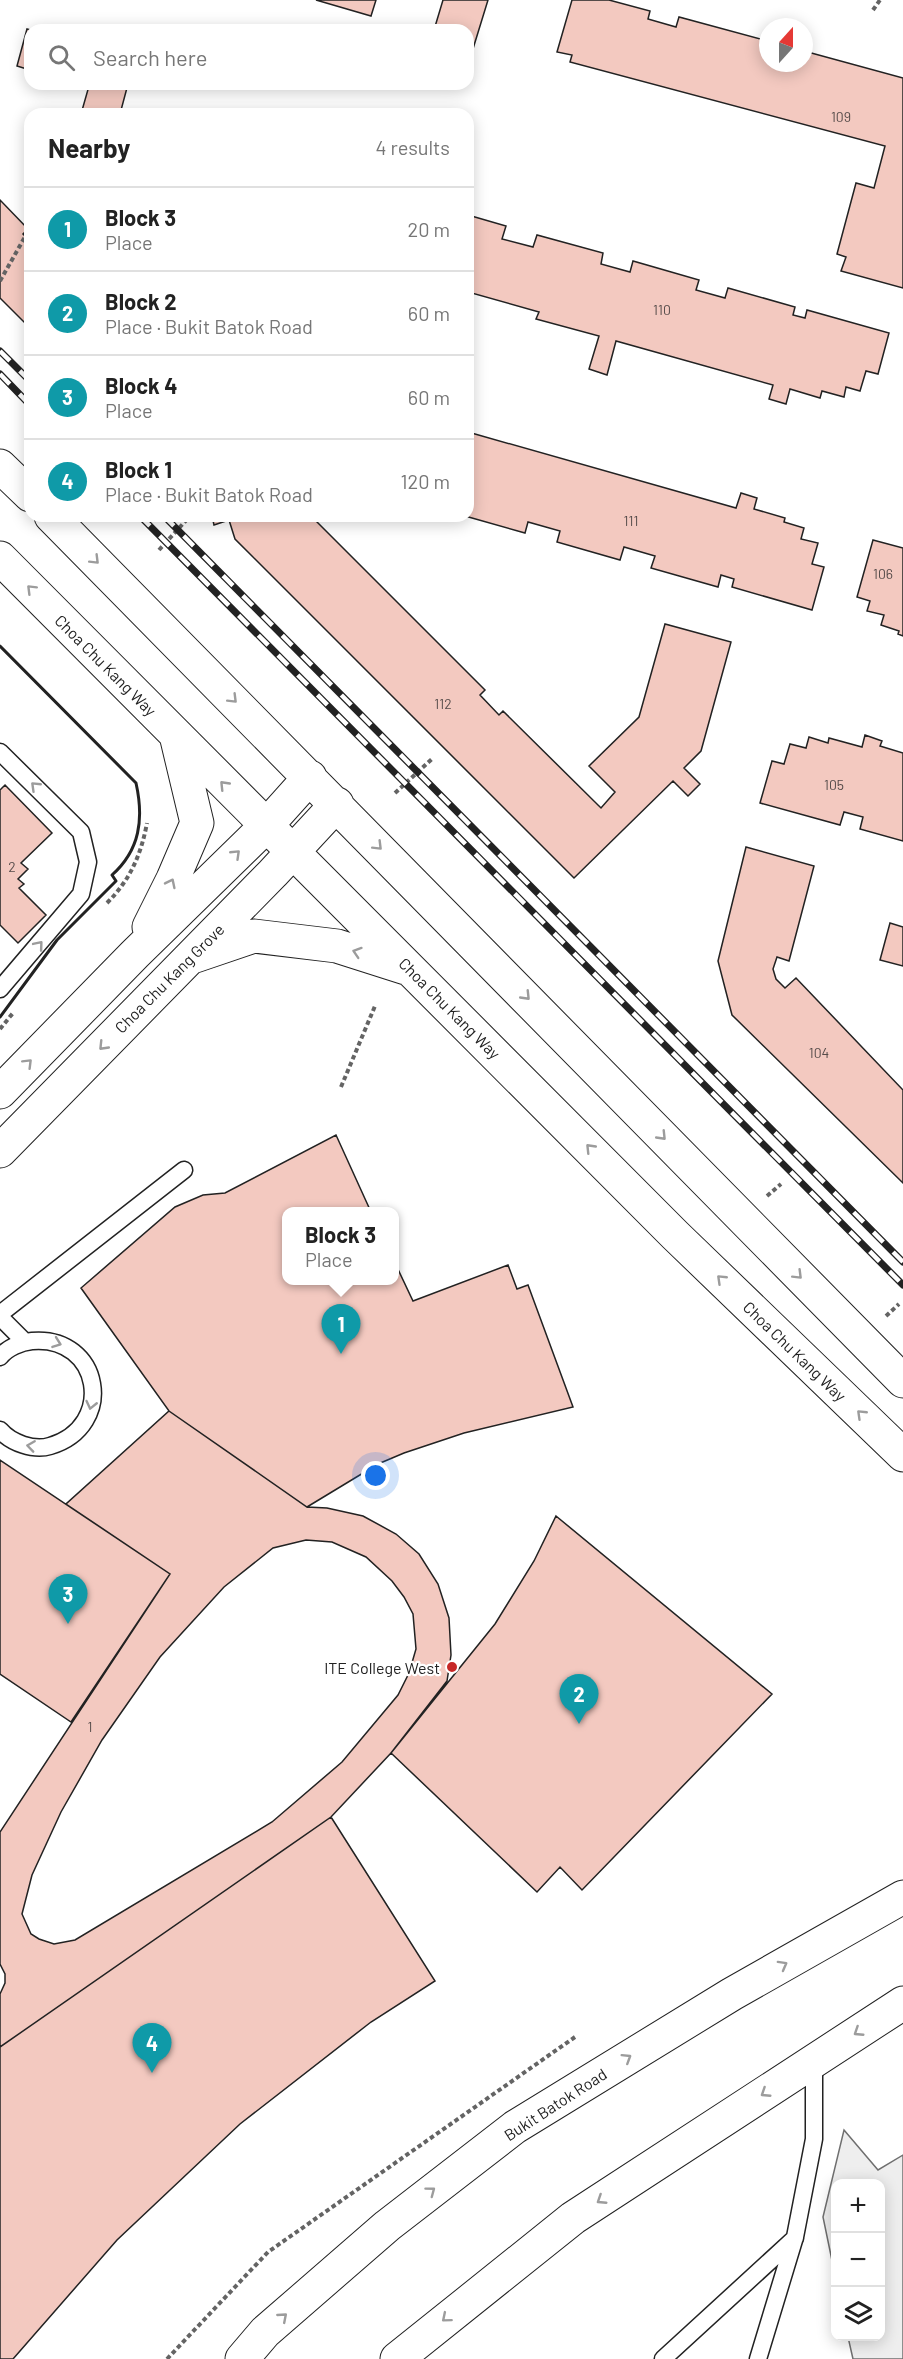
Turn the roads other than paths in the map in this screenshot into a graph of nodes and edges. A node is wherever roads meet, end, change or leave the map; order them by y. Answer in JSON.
{"nodes":[{"id":1,"x":0,"y":466,"type":"edge"},
{"id":2,"x":24,"y":489,"type":"edge"},
{"id":3,"x":57,"y":522,"type":"edge"},
{"id":4,"x":0,"y":558,"type":"edge"},
{"id":5,"x":176,"y":735,"type":"junction"},
{"id":6,"x":0,"y":753,"type":"edge"},
{"id":7,"x":310,"y":777,"type":"junction"},
{"id":8,"x":337,"y":804,"type":"junction"},
{"id":9,"x":266,"y":826,"type":"junction"},
{"id":10,"x":292,"y":853,"type":"junction"},
{"id":11,"x":135,"y":954,"type":"junction"},
{"id":12,"x":188,"y":959,"type":"junction"},
{"id":13,"x":413,"y":970,"type":"junction"},
{"id":14,"x":0,"y":988,"type":"edge"},
{"id":15,"x":0,"y":1092,"type":"edge"},
{"id":16,"x":0,"y":1151,"type":"edge"},
{"id":17,"x":184,"y":1170,"type":"dead end"},
{"id":18,"x":0,"y":1316,"type":"edge"},
{"id":19,"x":24,"y":1341,"type":"junction"},
{"id":20,"x":0,"y":1357,"type":"edge"},
{"id":21,"x":903,"y":1381,"type":"edge"},
{"id":22,"x":0,"y":1430,"type":"edge"},
{"id":23,"x":903,"y":1455,"type":"edge"},
{"id":24,"x":903,"y":1897,"type":"edge"},
{"id":25,"x":903,"y":2003,"type":"edge"},
{"id":26,"x":814,"y":2062,"type":"junction"},
{"id":27,"x":795,"y":2237,"type":"junction"},
{"id":28,"x":242,"y":2359,"type":"edge"},
{"id":29,"x":397,"y":2359,"type":"edge"},
{"id":30,"x":663,"y":2359,"type":"edge"},
{"id":31,"x":758,"y":2359,"type":"edge"}],
"edges":[{"from":1,"to":2,"type":"main road"},
{"from":3,"to":7,"type":"main road","one_way":true},
{"from":5,"to":4,"type":"main road","name":"Choa Chu Kang Way","one_way":true},
{"from":9,"to":5,"type":"main road","name":"Choa Chu Kang Way","one_way":true},
{"from":11,"to":5,"type":"main road","one_way":true},
{"from":14,"to":6,"type":"lane","one_way":true},
{"from":7,"to":8,"type":"main road"},
{"from":7,"to":9,"type":"main road"},
{"from":8,"to":10,"type":"main road","name":"Choa Chu Kang Grove"},
{"from":8,"to":21,"type":"main road","one_way":true},
{"from":9,"to":10,"type":"main road","name":"Choa Chu Kang Way"},
{"from":11,"to":9,"type":"main road","one_way":true},
{"from":10,"to":12,"type":"main road","name":"Choa Chu Kang Grove"},
{"from":10,"to":13,"type":"main road","name":"Choa Chu Kang Way"},
{"from":15,"to":11,"type":"main road","one_way":true},
{"from":13,"to":12,"type":"main road","one_way":true},
{"from":12,"to":16,"type":"main road","name":"Choa Chu Kang Grove","one_way":true},
{"from":23,"to":13,"type":"main road","name":"Choa Chu Kang Way","one_way":true},
{"from":17,"to":18,"type":"lane"},
{"from":18,"to":19,"type":"lane"},
{"from":19,"to":20,"type":"lane"},
{"from":19,"to":22,"type":"lane","one_way":true},
{"from":28,"to":24,"type":"main road","name":"Bukit Batok Road","one_way":true},
{"from":25,"to":26,"type":"main road","one_way":true},
{"from":26,"to":27,"type":"lane"},
{"from":26,"to":29,"type":"main road","one_way":true},
{"from":27,"to":30,"type":"lane"},
{"from":27,"to":31,"type":"lane"}]}
